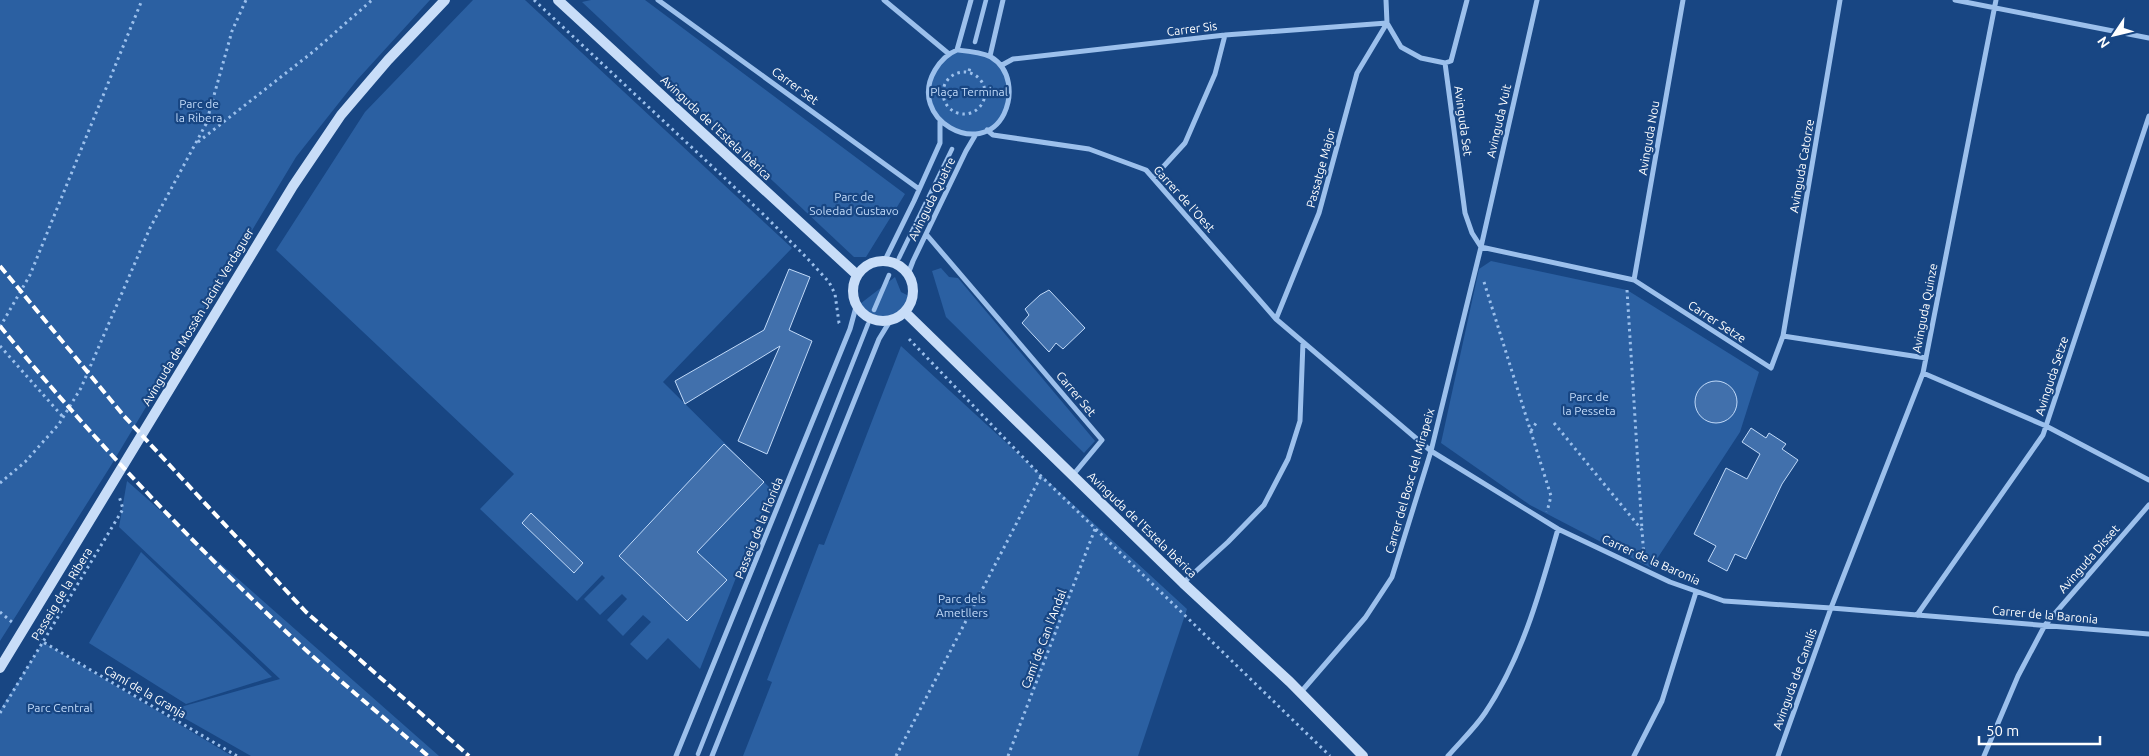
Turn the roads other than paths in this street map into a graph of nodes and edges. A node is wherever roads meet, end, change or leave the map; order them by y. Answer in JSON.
{"nodes":[{"id":1,"x":445,"y":0,"type":"edge"},
{"id":2,"x":558,"y":0,"type":"edge"},
{"id":3,"x":658,"y":0,"type":"edge"},
{"id":4,"x":884,"y":0,"type":"edge"},
{"id":5,"x":971,"y":0,"type":"edge"},
{"id":6,"x":986,"y":0,"type":"edge"},
{"id":7,"x":1003,"y":0,"type":"edge"},
{"id":8,"x":1386,"y":0,"type":"edge"},
{"id":9,"x":1467,"y":0,"type":"edge"},
{"id":10,"x":1537,"y":0,"type":"edge"},
{"id":11,"x":1683,"y":0,"type":"edge"},
{"id":12,"x":1840,"y":0,"type":"edge"},
{"id":13,"x":1955,"y":0,"type":"edge"},
{"id":14,"x":1996,"y":0,"type":"edge"},
{"id":15,"x":1994,"y":6,"type":"junction"},
{"id":16,"x":1387,"y":24,"type":"junction"},
{"id":17,"x":1225,"y":35,"type":"junction"},
{"id":18,"x":2149,"y":38,"type":"edge"},
{"id":19,"x":975,"y":42,"type":"dead end"},
{"id":20,"x":957,"y":50,"type":"junction"},
{"id":21,"x":948,"y":54,"type":"junction"},
{"id":22,"x":990,"y":56,"type":"junction"},
{"id":23,"x":1445,"y":63,"type":"junction"},
{"id":24,"x":1002,"y":65,"type":"junction"},
{"id":25,"x":2149,"y":116,"type":"edge"},
{"id":26,"x":940,"y":122,"type":"junction"},
{"id":27,"x":988,"y":130,"type":"junction"},
{"id":28,"x":976,"y":134,"type":"junction"},
{"id":29,"x":952,"y":149,"type":"dead end"},
{"id":30,"x":1153,"y":178,"type":"junction"},
{"id":31,"x":919,"y":189,"type":"junction"},
{"id":32,"x":926,"y":234,"type":"junction"},
{"id":33,"x":1481,"y":247,"type":"junction"},
{"id":34,"x":899,"y":258,"type":"dead end"},
{"id":35,"x":885,"y":260,"type":"junction"},
{"id":36,"x":856,"y":274,"type":"junction"},
{"id":37,"x":908,"y":274,"type":"junction"},
{"id":38,"x":889,"y":275,"type":"dead end"},
{"id":39,"x":1634,"y":280,"type":"junction"},
{"id":40,"x":856,"y":307,"type":"junction"},
{"id":41,"x":874,"y":310,"type":"dead end"},
{"id":42,"x":905,"y":312,"type":"junction"},
{"id":43,"x":1276,"y":319,"type":"junction"},
{"id":44,"x":890,"y":321,"type":"junction"},
{"id":45,"x":868,"y":324,"type":"dead end"},
{"id":46,"x":1783,"y":336,"type":"junction"},
{"id":47,"x":1303,"y":342,"type":"junction"},
{"id":48,"x":1926,"y":358,"type":"junction"},
{"id":49,"x":1923,"y":373,"type":"junction"},
{"id":50,"x":2046,"y":426,"type":"junction"},
{"id":51,"x":1431,"y":451,"type":"junction"},
{"id":52,"x":1073,"y":475,"type":"junction"},
{"id":53,"x":2149,"y":480,"type":"edge"},
{"id":54,"x":2149,"y":505,"type":"edge"},
{"id":55,"x":1558,"y":529,"type":"junction"},
{"id":56,"x":1183,"y":583,"type":"junction"},
{"id":57,"x":1696,"y":592,"type":"junction"},
{"id":58,"x":1831,"y":608,"type":"junction"},
{"id":59,"x":1917,"y":615,"type":"junction"},
{"id":60,"x":2045,"y":625,"type":"junction"},
{"id":61,"x":2149,"y":634,"type":"edge"},
{"id":62,"x":0,"y":668,"type":"edge"},
{"id":63,"x":1300,"y":692,"type":"junction"},
{"id":64,"x":698,"y":754,"type":"dead end"},
{"id":65,"x":676,"y":756,"type":"edge"},
{"id":66,"x":712,"y":756,"type":"edge"},
{"id":67,"x":1363,"y":756,"type":"edge"},
{"id":68,"x":1448,"y":756,"type":"edge"},
{"id":69,"x":1634,"y":756,"type":"edge"},
{"id":70,"x":1778,"y":756,"type":"edge"},
{"id":71,"x":1984,"y":756,"type":"edge"}],
"edges":[{"from":1,"to":62,"type":"main road","name":"Avinguda de Mossèn Jacint Verdaguer"},
{"from":2,"to":36,"type":"main road","name":"Avinguda de l'Estela Ibèrica"},
{"from":3,"to":31,"type":"street","name":"Carrer Set"},
{"from":4,"to":21,"type":"street"},
{"from":5,"to":20,"type":"street"},
{"from":6,"to":19,"type":"street"},
{"from":7,"to":22,"type":"street"},
{"from":8,"to":16,"type":"street"},
{"from":9,"to":23,"type":"street"},
{"from":10,"to":33,"type":"street","name":"Avinguda Vuit"},
{"from":11,"to":39,"type":"street","name":"Avinguda Nou"},
{"from":12,"to":46,"type":"street","name":"Avinguda Catorze"},
{"from":13,"to":15,"type":"street"},
{"from":14,"to":15,"type":"street","name":"Avinguda Quinze"},
{"from":15,"to":18,"type":"street"},
{"from":15,"to":48,"type":"street","name":"Avinguda Quinze"},
{"from":16,"to":17,"type":"street","name":"Carrer Sis"},
{"from":16,"to":23,"type":"street"},
{"from":16,"to":43,"type":"street","name":"Passatge Major"},
{"from":17,"to":24,"type":"street","name":"Carrer Sis"},
{"from":17,"to":30,"type":"street"},
{"from":20,"to":21,"type":"street"},
{"from":20,"to":22,"type":"street"},
{"from":21,"to":26,"type":"street"},
{"from":22,"to":24,"type":"street"},
{"from":23,"to":33,"type":"street","name":"Avinguda Set"},
{"from":24,"to":27,"type":"street"},
{"from":25,"to":50,"type":"street","name":"Avinguda Setze"},
{"from":26,"to":28,"type":"street"},
{"from":26,"to":31,"type":"street","name":"Avinguda Quatre"},
{"from":27,"to":28,"type":"street"},
{"from":27,"to":30,"type":"street","name":"Carrer de l'Oest"},
{"from":28,"to":32,"type":"street","name":"Avinguda Quatre"},
{"from":29,"to":34,"type":"street","name":"Avinguda Quatre"},
{"from":30,"to":43,"type":"street","name":"Carrer de l'Oest"},
{"from":31,"to":35,"type":"street","name":"Avinguda Quatre"},
{"from":32,"to":37,"type":"street","name":"Avinguda Quatre"},
{"from":32,"to":52,"type":"street","name":"Carrer Set"},
{"from":33,"to":39,"type":"street","name":"Carrer Setze"},
{"from":33,"to":51,"type":"street","name":"Carrer del Bosc del Mirapeix"},
{"from":35,"to":36,"type":"main road"},
{"from":35,"to":37,"type":"main road"},
{"from":36,"to":40,"type":"main road"},
{"from":37,"to":42,"type":"main road"},
{"from":38,"to":41,"type":"street"},
{"from":39,"to":46,"type":"street","name":"Carrer Setze"},
{"from":40,"to":44,"type":"main road"},
{"from":40,"to":65,"type":"street","name":"Passeig de la Florida"},
{"from":42,"to":44,"type":"main road"},
{"from":42,"to":52,"type":"main road","name":"Avinguda de l'Estela Ibèrica"},
{"from":43,"to":47,"type":"street","name":"Carrer de la Baronia"},
{"from":44,"to":66,"type":"street"},
{"from":45,"to":64,"type":"street","name":"Passeig de la Florida"},
{"from":46,"to":48,"type":"street"},
{"from":47,"to":51,"type":"street","name":"Carrer de la Baronia"},
{"from":47,"to":56,"type":"street"},
{"from":48,"to":49,"type":"street","name":"Avinguda Quinze"},
{"from":49,"to":50,"type":"street"},
{"from":49,"to":58,"type":"street","name":"Avinguda Quinze"},
{"from":50,"to":53,"type":"street"},
{"from":50,"to":59,"type":"street","name":"Avinguda Setze"},
{"from":51,"to":55,"type":"street","name":"Carrer de la Baronia"},
{"from":51,"to":63,"type":"street","name":"Carrer del Bosc del Mirapeix"},
{"from":52,"to":56,"type":"main road","name":"Avinguda de l'Estela Ibèrica"},
{"from":54,"to":60,"type":"street","name":"Avinguda Disset"},
{"from":55,"to":57,"type":"street","name":"Carrer de la Baronia"},
{"from":55,"to":68,"type":"street"},
{"from":56,"to":63,"type":"main road","name":"Avinguda de l'Estela Ibèrica"},
{"from":57,"to":58,"type":"street","name":"Carrer de la Baronia"},
{"from":57,"to":69,"type":"street"},
{"from":58,"to":59,"type":"street","name":"Carrer de la Baronia"},
{"from":58,"to":70,"type":"street","name":"Avinguda de Canalís"},
{"from":59,"to":60,"type":"street","name":"Carrer de la Baronia"},
{"from":60,"to":61,"type":"street","name":"Carrer de la Baronia"},
{"from":60,"to":71,"type":"street","name":"Avinguda Disset"},
{"from":63,"to":67,"type":"main road","name":"Avinguda de l'Estela Ibèrica"}]}
